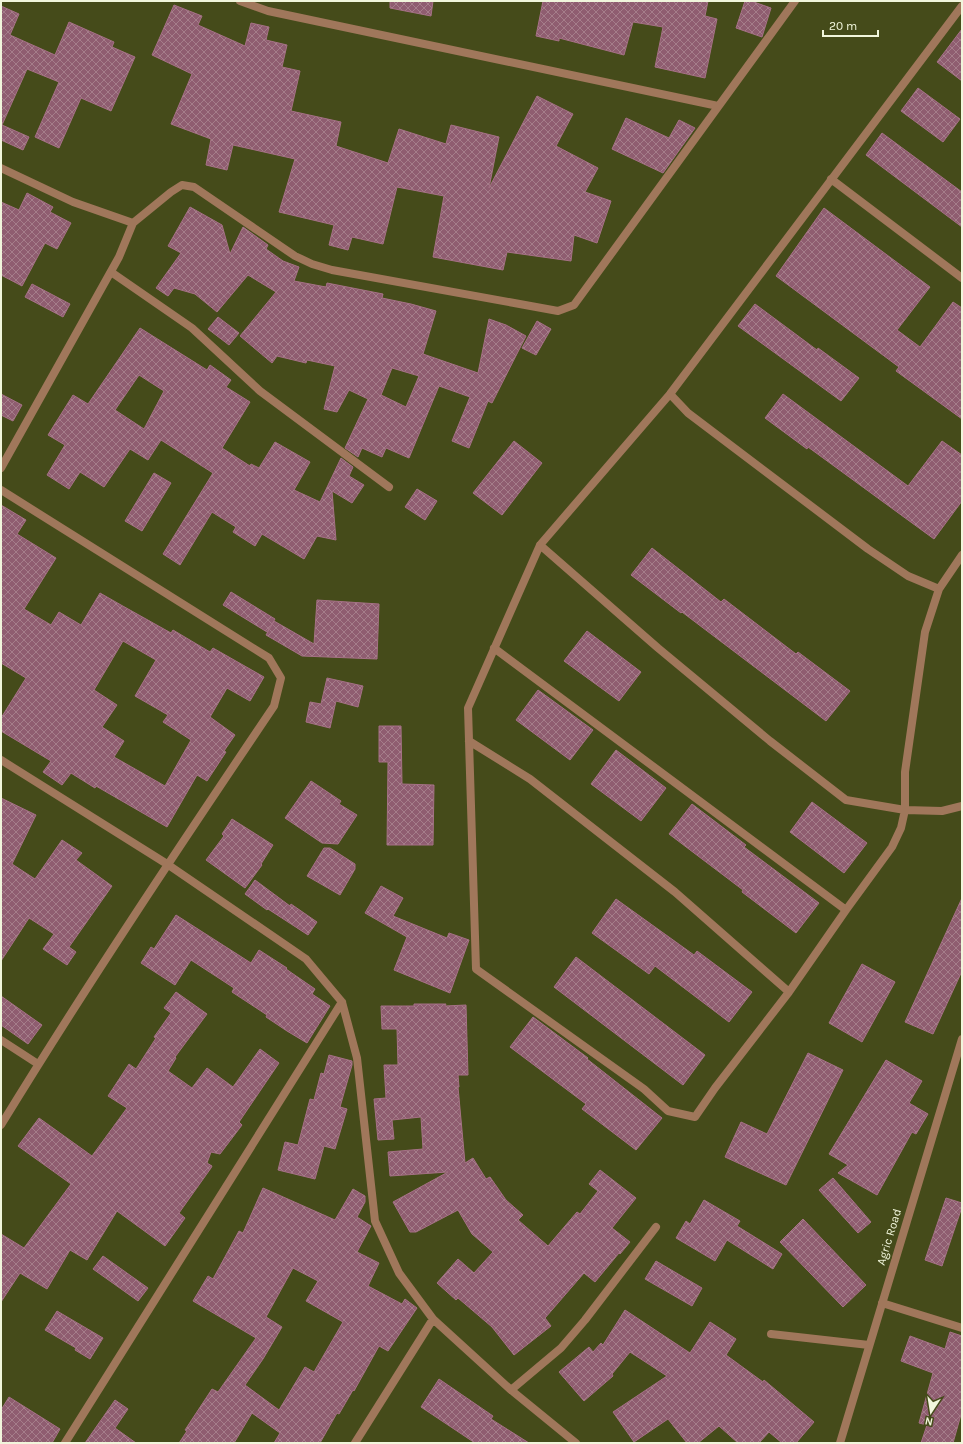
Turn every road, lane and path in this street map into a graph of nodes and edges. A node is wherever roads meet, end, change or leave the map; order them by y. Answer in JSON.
{"nodes":[{"id":1,"x":240,"y":1,"type":"edge"},
{"id":2,"x":795,"y":1,"type":"edge"},
{"id":3,"x":962,"y":6,"type":"edge"},
{"id":4,"x":718,"y":106,"type":"junction"},
{"id":5,"x":1,"y":168,"type":"edge"},
{"id":6,"x":831,"y":179,"type":"junction"},
{"id":7,"x":133,"y":223,"type":"junction"},
{"id":8,"x":111,"y":272,"type":"junction"},
{"id":9,"x":962,"y":278,"type":"edge"},
{"id":10,"x":670,"y":394,"type":"junction"},
{"id":11,"x":1,"y":468,"type":"edge"},
{"id":12,"x":389,"y":487,"type":"dead end"},
{"id":13,"x":1,"y":490,"type":"edge"},
{"id":14,"x":540,"y":545,"type":"junction"},
{"id":15,"x":962,"y":555,"type":"edge"},
{"id":16,"x":939,"y":589,"type":"junction"},
{"id":17,"x":494,"y":648,"type":"junction"},
{"id":18,"x":469,"y":741,"type":"junction"},
{"id":19,"x":1,"y":760,"type":"edge"},
{"id":20,"x":962,"y":806,"type":"edge"},
{"id":21,"x":905,"y":810,"type":"junction"},
{"id":22,"x":167,"y":864,"type":"junction"},
{"id":23,"x":846,"y":910,"type":"junction"},
{"id":24,"x":789,"y":992,"type":"junction"},
{"id":25,"x":342,"y":1002,"type":"junction"},
{"id":26,"x":962,"y":1039,"type":"edge"},
{"id":27,"x":1,"y":1040,"type":"edge"},
{"id":28,"x":38,"y":1064,"type":"junction"},
{"id":29,"x":1,"y":1125,"type":"edge"},
{"id":30,"x":656,"y":1227,"type":"dead end"},
{"id":31,"x":882,"y":1303,"type":"junction"},
{"id":32,"x":433,"y":1319,"type":"junction"},
{"id":33,"x":962,"y":1328,"type":"edge"},
{"id":34,"x":771,"y":1334,"type":"dead end"},
{"id":35,"x":870,"y":1345,"type":"junction"},
{"id":36,"x":511,"y":1390,"type":"junction"},
{"id":37,"x":65,"y":1443,"type":"edge"},
{"id":38,"x":355,"y":1443,"type":"edge"},
{"id":39,"x":576,"y":1443,"type":"edge"},
{"id":40,"x":840,"y":1443,"type":"edge"}],
"edges":[{"from":1,"to":4,"type":"street"},
{"from":2,"to":4,"type":"street"},
{"from":3,"to":6,"type":"street"},
{"from":4,"to":7,"type":"street"},
{"from":5,"to":7,"type":"street"},
{"from":6,"to":9,"type":"street"},
{"from":6,"to":10,"type":"street"},
{"from":7,"to":8,"type":"street"},
{"from":8,"to":11,"type":"street"},
{"from":8,"to":12,"type":"street"},
{"from":10,"to":14,"type":"street"},
{"from":10,"to":16,"type":"street"},
{"from":13,"to":22,"type":"street"},
{"from":14,"to":17,"type":"street"},
{"from":14,"to":21,"type":"street"},
{"from":15,"to":16,"type":"street"},
{"from":16,"to":21,"type":"street"},
{"from":17,"to":18,"type":"street"},
{"from":17,"to":23,"type":"street"},
{"from":18,"to":24,"type":"street"},
{"from":18,"to":24,"type":"street"},
{"from":19,"to":22,"type":"street"},
{"from":20,"to":21,"type":"street"},
{"from":21,"to":23,"type":"street"},
{"from":22,"to":25,"type":"street"},
{"from":22,"to":28,"type":"street"},
{"from":23,"to":24,"type":"street"},
{"from":25,"to":32,"type":"street"},
{"from":25,"to":37,"type":"street"},
{"from":26,"to":31,"type":"street","name":"Agric Road"},
{"from":27,"to":28,"type":"street"},
{"from":28,"to":29,"type":"street"},
{"from":30,"to":36,"type":"street"},
{"from":31,"to":33,"type":"street"},
{"from":31,"to":35,"type":"street","name":"Agric Road"},
{"from":32,"to":36,"type":"street"},
{"from":32,"to":38,"type":"street"},
{"from":34,"to":35,"type":"street"},
{"from":35,"to":40,"type":"street","name":"Agric Road"},
{"from":36,"to":39,"type":"street"}]}
